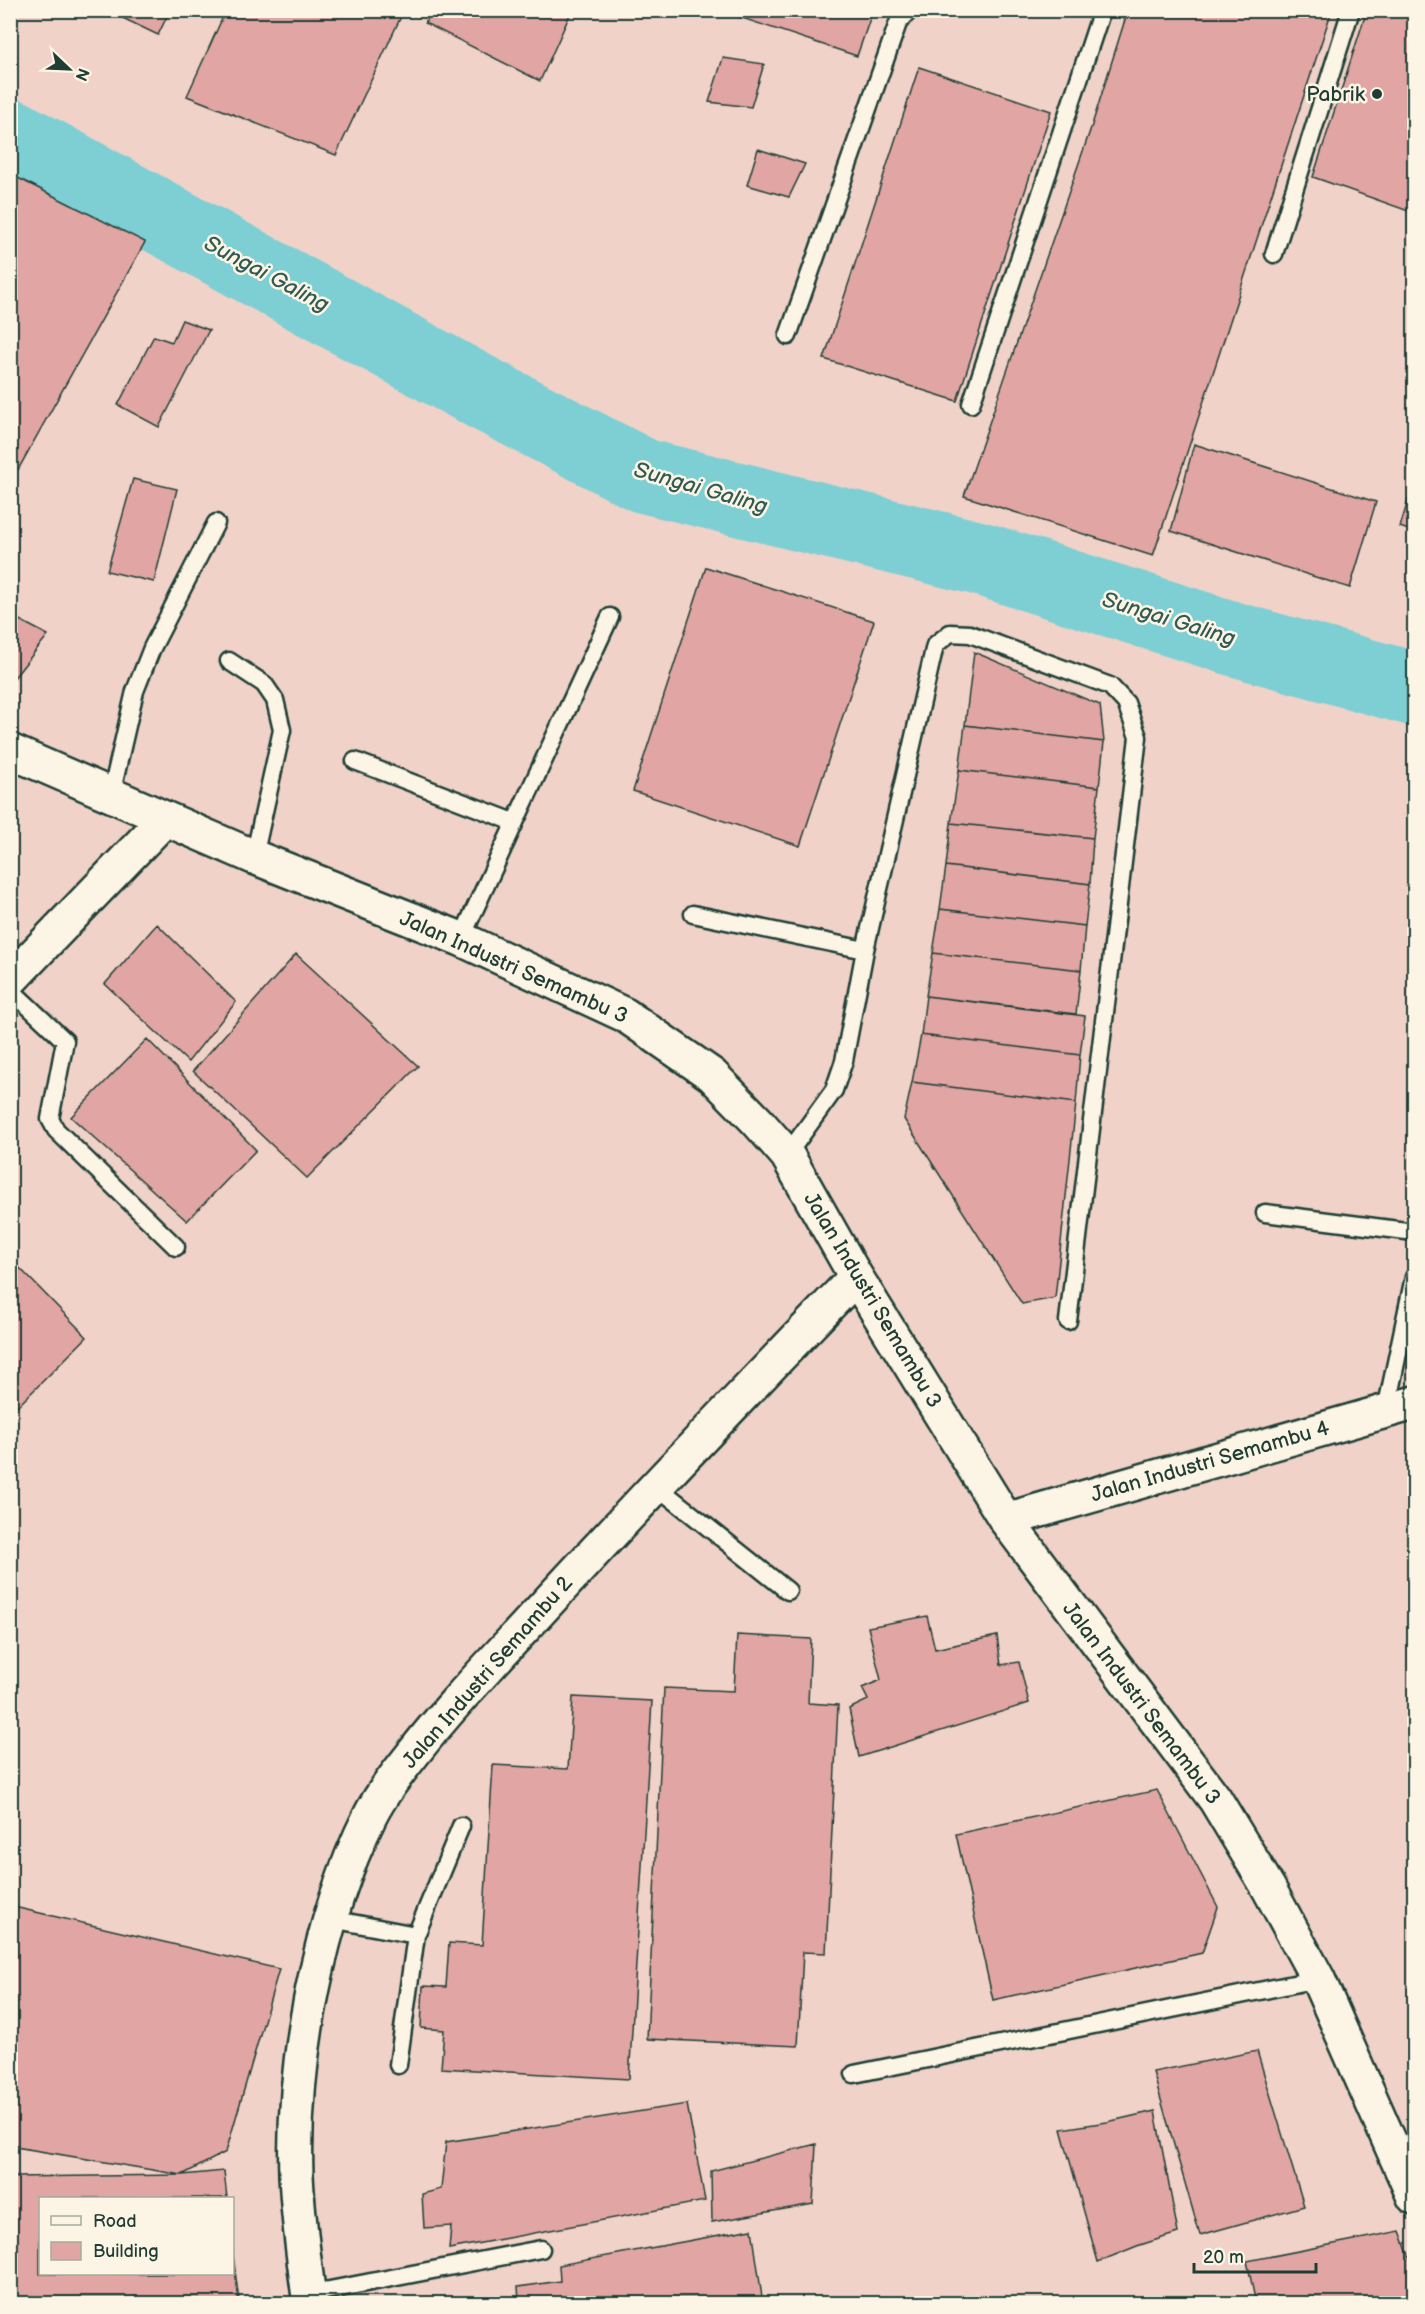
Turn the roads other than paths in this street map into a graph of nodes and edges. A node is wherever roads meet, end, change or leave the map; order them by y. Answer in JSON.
{"nodes":[{"id":1,"x":910,"y":10,"type":"edge"},
{"id":2,"x":1102,"y":10,"type":"edge"},
{"id":3,"x":1351,"y":10,"type":"edge"},
{"id":4,"x":1274,"y":254,"type":"dead end"},
{"id":5,"x":788,"y":336,"type":"dead end"},
{"id":6,"x":971,"y":404,"type":"dead end"},
{"id":7,"x":216,"y":523,"type":"dead end"},
{"id":8,"x":610,"y":617,"type":"dead end"},
{"id":9,"x":229,"y":661,"type":"dead end"},
{"id":10,"x":10,"y":751,"type":"edge"},
{"id":11,"x":355,"y":761,"type":"dead end"},
{"id":12,"x":111,"y":795,"type":"junction"},
{"id":13,"x":165,"y":819,"type":"junction"},
{"id":14,"x":514,"y":822,"type":"junction"},
{"id":15,"x":254,"y":857,"type":"junction"},
{"id":16,"x":693,"y":914,"type":"dead end"},
{"id":17,"x":461,"y":939,"type":"junction"},
{"id":18,"x":865,"y":950,"type":"junction"},
{"id":19,"x":10,"y":980,"type":"edge"},
{"id":20,"x":10,"y":990,"type":"edge"},
{"id":21,"x":787,"y":1155,"type":"junction"},
{"id":22,"x":1265,"y":1213,"type":"dead end"},
{"id":23,"x":1414,"y":1232,"type":"edge"},
{"id":24,"x":176,"y":1246,"type":"dead end"},
{"id":25,"x":1414,"y":1276,"type":"edge"},
{"id":26,"x":856,"y":1277,"type":"junction"},
{"id":27,"x":1068,"y":1321,"type":"dead end"},
{"id":28,"x":1400,"y":1407,"type":"edge"},
{"id":29,"x":655,"y":1485,"type":"junction"},
{"id":30,"x":1006,"y":1520,"type":"junction"},
{"id":31,"x":788,"y":1591,"type":"dead end"},
{"id":32,"x":461,"y":1826,"type":"dead end"},
{"id":33,"x":331,"y":1919,"type":"junction"},
{"id":34,"x":416,"y":1935,"type":"junction"},
{"id":35,"x":1318,"y":1979,"type":"junction"},
{"id":36,"x":398,"y":2065,"type":"dead end"},
{"id":37,"x":854,"y":2074,"type":"dead end"},
{"id":38,"x":1414,"y":2197,"type":"edge"},
{"id":39,"x":542,"y":2249,"type":"dead end"},
{"id":40,"x":310,"y":2299,"type":"edge"}],
"edges":[{"from":1,"to":5,"type":"lane"},
{"from":2,"to":6,"type":"lane"},
{"from":3,"to":4,"type":"lane"},
{"from":7,"to":12,"type":"lane"},
{"from":8,"to":14,"type":"lane"},
{"from":9,"to":15,"type":"lane"},
{"from":10,"to":12,"type":"street","name":"Jalan Industri Semambu 3"},
{"from":11,"to":14,"type":"lane"},
{"from":12,"to":13,"type":"street","name":"Jalan Industri Semambu 3"},
{"from":13,"to":15,"type":"street","name":"Jalan Industri Semambu 3"},
{"from":13,"to":19,"type":"street"},
{"from":14,"to":17,"type":"lane"},
{"from":15,"to":17,"type":"street","name":"Jalan Industri Semambu 3"},
{"from":16,"to":18,"type":"lane"},
{"from":17,"to":21,"type":"street","name":"Jalan Industri Semambu 3"},
{"from":18,"to":21,"type":"lane"},
{"from":18,"to":27,"type":"lane"},
{"from":20,"to":24,"type":"lane"},
{"from":21,"to":26,"type":"street","name":"Jalan Industri Semambu 3"},
{"from":22,"to":23,"type":"lane"},
{"from":25,"to":28,"type":"lane"},
{"from":26,"to":29,"type":"street","name":"Jalan Industri Semambu 2"},
{"from":26,"to":30,"type":"street","name":"Jalan Industri Semambu 3"},
{"from":28,"to":30,"type":"street","name":"Jalan Industri Semambu 4"},
{"from":29,"to":31,"type":"lane"},
{"from":29,"to":33,"type":"street","name":"Jalan Industri Semambu 2"},
{"from":30,"to":35,"type":"street","name":"Jalan Industri Semambu 3"},
{"from":32,"to":34,"type":"lane"},
{"from":33,"to":34,"type":"lane"},
{"from":33,"to":40,"type":"street","name":"Jalan Industri Semambu 2"},
{"from":34,"to":36,"type":"lane"},
{"from":35,"to":37,"type":"lane"},
{"from":35,"to":38,"type":"street","name":"Jalan Industri Semambu 3"},
{"from":39,"to":40,"type":"lane"}]}
